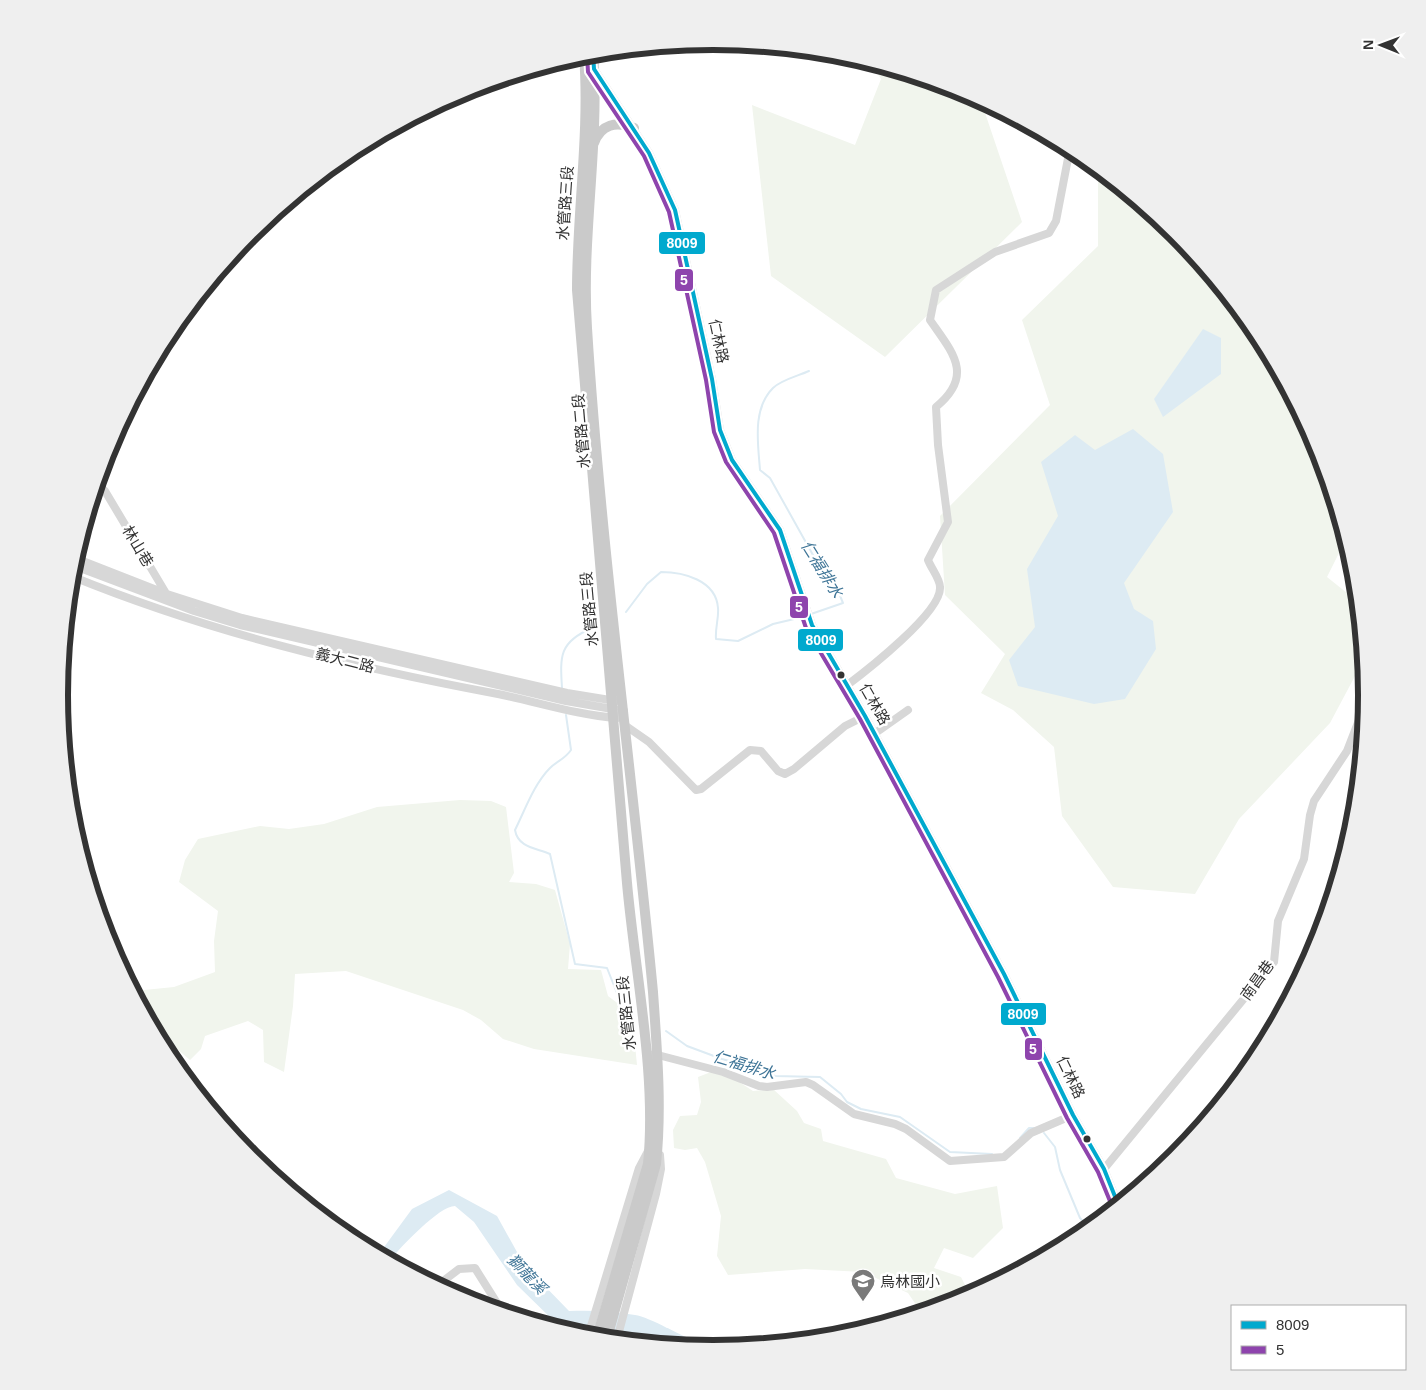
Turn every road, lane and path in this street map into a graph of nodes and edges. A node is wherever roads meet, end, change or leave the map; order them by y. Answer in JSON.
{"nodes":[{"id":1,"x":591,"y":61,"type":"edge"},
{"id":2,"x":587,"y":62,"type":"edge"},
{"id":3,"x":590,"y":69,"type":"junction"},
{"id":4,"x":634,"y":128,"type":"junction"},
{"id":5,"x":592,"y":149,"type":"junction"},
{"id":6,"x":1068,"y":157,"type":"edge"},
{"id":7,"x":102,"y":488,"type":"edge"},
{"id":8,"x":82,"y":561,"type":"edge"},
{"id":9,"x":80,"y":568,"type":"edge"},
{"id":10,"x":79,"y":579,"type":"edge"},
{"id":11,"x":167,"y":597,"type":"junction"},
{"id":12,"x":165,"y":612,"type":"junction"},
{"id":13,"x":846,"y":686,"type":"junction"},
{"id":14,"x":612,"y":709,"type":"junction"},
{"id":15,"x":908,"y":710,"type":"dead end"},
{"id":16,"x":625,"y":714,"type":"junction"},
{"id":17,"x":865,"y":716,"type":"junction"},
{"id":18,"x":1357,"y":726,"type":"edge"},
{"id":19,"x":874,"y":734,"type":"junction"},
{"id":20,"x":645,"y":1052,"type":"junction"},
{"id":21,"x":658,"y":1055,"type":"junction"},
{"id":22,"x":1072,"y":1115,"type":"junction"},
{"id":23,"x":1104,"y":1170,"type":"junction"},
{"id":24,"x":1116,"y":1199,"type":"edge"},
{"id":25,"x":445,"y":1281,"type":"edge"},
{"id":26,"x":615,"y":1292,"type":"junction"},
{"id":27,"x":497,"y":1302,"type":"edge"},
{"id":28,"x":592,"y":1329,"type":"edge"},
{"id":29,"x":600,"y":1330,"type":"edge"},
{"id":30,"x":608,"y":1331,"type":"edge"},
{"id":31,"x":616,"y":1332,"type":"edge"}],
"edges":[{"from":1,"to":3,"type":"main road"},
{"from":2,"to":3,"type":"main road"},
{"from":3,"to":4,"type":"street","name":"仁林路"},
{"from":3,"to":5,"type":"main road"},
{"from":3,"to":14,"type":"main road","name":"水管路三段"},
{"from":4,"to":5,"type":"main road"},
{"from":4,"to":13,"type":"street","name":"仁林路"},
{"from":5,"to":16,"type":"main road","name":"水管路二段"},
{"from":6,"to":13,"type":"street"},
{"from":7,"to":11,"type":"street","name":"林山巷"},
{"from":8,"to":11,"type":"street","name":"義大二路"},
{"from":9,"to":11,"type":"street","name":"義大二路"},
{"from":10,"to":12,"type":"street","name":"義大二路"},
{"from":11,"to":12,"type":"street"},
{"from":11,"to":14,"type":"street","name":"義大二路"},
{"from":12,"to":14,"type":"street","name":"義大二路"},
{"from":13,"to":17,"type":"street","name":"仁林路"},
{"from":14,"to":16,"type":"street","name":"義大二路"},
{"from":14,"to":20,"type":"main road","name":"水管路三段"},
{"from":15,"to":19,"type":"street"},
{"from":16,"to":17,"type":"street"},
{"from":16,"to":21,"type":"main road","name":"水管路三段"},
{"from":17,"to":19,"type":"street","name":"仁林路"},
{"from":18,"to":23,"type":"street","name":"南昌巷"},
{"from":19,"to":22,"type":"street","name":"仁林路"},
{"from":20,"to":21,"type":"street"},
{"from":20,"to":26,"type":"main road","name":"水管路三段"},
{"from":21,"to":22,"type":"street"},
{"from":21,"to":26,"type":"main road","name":"水管路三段"},
{"from":22,"to":23,"type":"street","name":"仁林路"},
{"from":23,"to":24,"type":"street","name":"仁林路"},
{"from":25,"to":27,"type":"street"},
{"from":26,"to":28,"type":"street"},
{"from":26,"to":29,"type":"main road"},
{"from":26,"to":30,"type":"main road"},
{"from":26,"to":31,"type":"street"}]}
